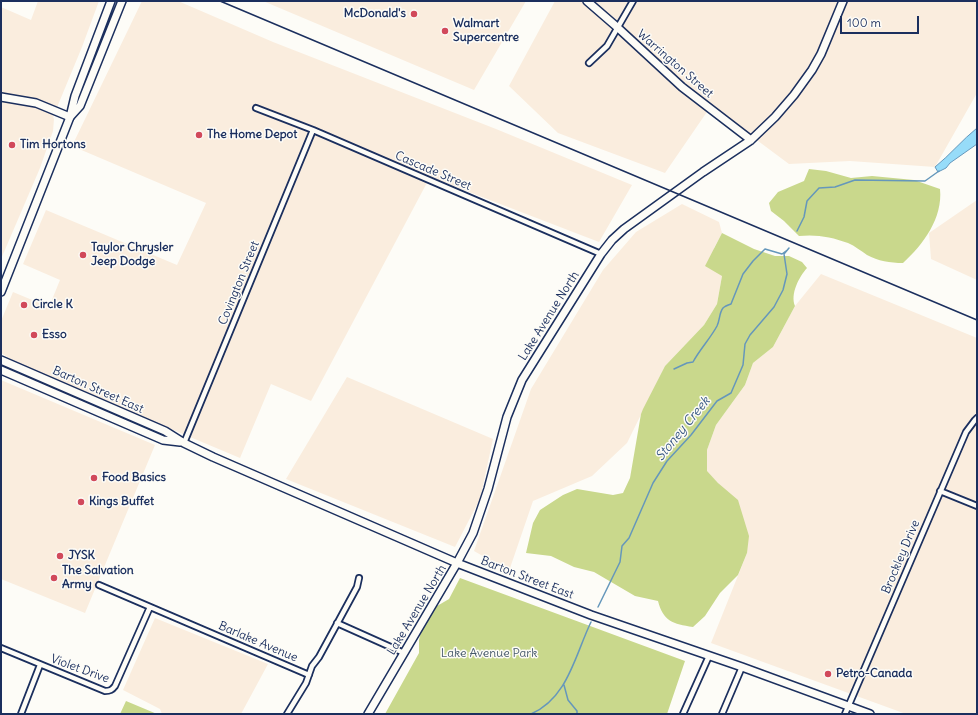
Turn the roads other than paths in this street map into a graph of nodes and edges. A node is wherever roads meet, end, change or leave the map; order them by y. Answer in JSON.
{"nodes":[{"id":1,"x":111,"y":1,"type":"edge"},
{"id":2,"x":122,"y":1,"type":"edge"},
{"id":3,"x":586,"y":1,"type":"edge"},
{"id":4,"x":633,"y":1,"type":"edge"},
{"id":5,"x":843,"y":1,"type":"edge"},
{"id":6,"x":617,"y":27,"type":"junction"},
{"id":7,"x":589,"y":62,"type":"dead end"},
{"id":8,"x":1,"y":97,"type":"edge"},
{"id":9,"x":256,"y":108,"type":"dead end"},
{"id":10,"x":70,"y":118,"type":"junction"},
{"id":11,"x":313,"y":130,"type":"junction"},
{"id":12,"x":751,"y":140,"type":"junction"},
{"id":13,"x":601,"y":254,"type":"junction"},
{"id":14,"x":1,"y":292,"type":"edge"},
{"id":15,"x":1,"y":360,"type":"edge"},
{"id":16,"x":1,"y":370,"type":"edge"},
{"id":17,"x":48,"y":380,"type":"junction"},
{"id":18,"x":44,"y":388,"type":"junction"},
{"id":19,"x":977,"y":418,"type":"edge"},
{"id":20,"x":184,"y":443,"type":"junction"},
{"id":21,"x":940,"y":491,"type":"junction"},
{"id":22,"x":977,"y":506,"type":"edge"},
{"id":23,"x":458,"y":563,"type":"junction"},
{"id":24,"x":359,"y":578,"type":"dead end"},
{"id":25,"x":99,"y":585,"type":"dead end"},
{"id":26,"x":150,"y":606,"type":"junction"},
{"id":27,"x":337,"y":623,"type":"junction"},
{"id":28,"x":1,"y":648,"type":"edge"},
{"id":29,"x":404,"y":653,"type":"junction"},
{"id":30,"x":709,"y":656,"type":"junction"},
{"id":31,"x":40,"y":665,"type":"junction"},
{"id":32,"x":742,"y":667,"type":"junction"},
{"id":33,"x":309,"y":675,"type":"junction"},
{"id":34,"x":848,"y":706,"type":"junction"},
{"id":35,"x":21,"y":714,"type":"edge"},
{"id":36,"x":287,"y":714,"type":"edge"},
{"id":37,"x":368,"y":714,"type":"edge"},
{"id":38,"x":683,"y":714,"type":"edge"},
{"id":39,"x":722,"y":714,"type":"edge"},
{"id":40,"x":845,"y":714,"type":"edge"},
{"id":41,"x":870,"y":714,"type":"edge"}],
"edges":[{"from":1,"to":10,"type":"main road"},
{"from":2,"to":10,"type":"main road"},
{"from":3,"to":6,"type":"main road","name":"Warrington Street"},
{"from":4,"to":6,"type":"street"},
{"from":5,"to":12,"type":"main road","name":"Lake Avenue North"},
{"from":6,"to":7,"type":"street"},
{"from":6,"to":12,"type":"main road","name":"Warrington Street"},
{"from":8,"to":10,"type":"main road"},
{"from":9,"to":11,"type":"street","name":"Cascade Street"},
{"from":10,"to":14,"type":"main road"},
{"from":11,"to":13,"type":"street","name":"Cascade Street"},
{"from":11,"to":20,"type":"street","name":"Covington Street"},
{"from":12,"to":13,"type":"main road","name":"Lake Avenue North"},
{"from":13,"to":23,"type":"main road","name":"Lake Avenue North"},
{"from":15,"to":17,"type":"main road","name":"Barton Street East"},
{"from":16,"to":18,"type":"main road","name":"Barton Street East"},
{"from":17,"to":18,"type":"main road"},
{"from":17,"to":20,"type":"main road","name":"Barton Street East"},
{"from":18,"to":20,"type":"main road","name":"Barton Street East"},
{"from":19,"to":21,"type":"street","name":"Brockley Drive"},
{"from":20,"to":23,"type":"main road","name":"Barton Street East"},
{"from":21,"to":22,"type":"street"},
{"from":21,"to":34,"type":"street","name":"Brockley Drive"},
{"from":23,"to":29,"type":"main road","name":"Lake Avenue North"},
{"from":23,"to":30,"type":"main road","name":"Barton Street East"},
{"from":24,"to":27,"type":"street","name":"Barlake Avenue"},
{"from":25,"to":26,"type":"street","name":"Barlake Avenue"},
{"from":26,"to":31,"type":"street","name":"Violet Drive"},
{"from":26,"to":33,"type":"street","name":"Barlake Avenue"},
{"from":27,"to":29,"type":"street"},
{"from":27,"to":33,"type":"street","name":"Barlake Avenue"},
{"from":28,"to":31,"type":"street","name":"Violet Drive"},
{"from":29,"to":37,"type":"main road","name":"Lake Avenue North"},
{"from":30,"to":32,"type":"main road","name":"Barton Street East"},
{"from":30,"to":38,"type":"street"},
{"from":31,"to":35,"type":"street"},
{"from":32,"to":34,"type":"main road","name":"Barton Street East"},
{"from":32,"to":39,"type":"street"},
{"from":33,"to":36,"type":"street"},
{"from":34,"to":40,"type":"street","name":"Brockley Drive"},
{"from":34,"to":41,"type":"main road","name":"Barton Street East"}]}
